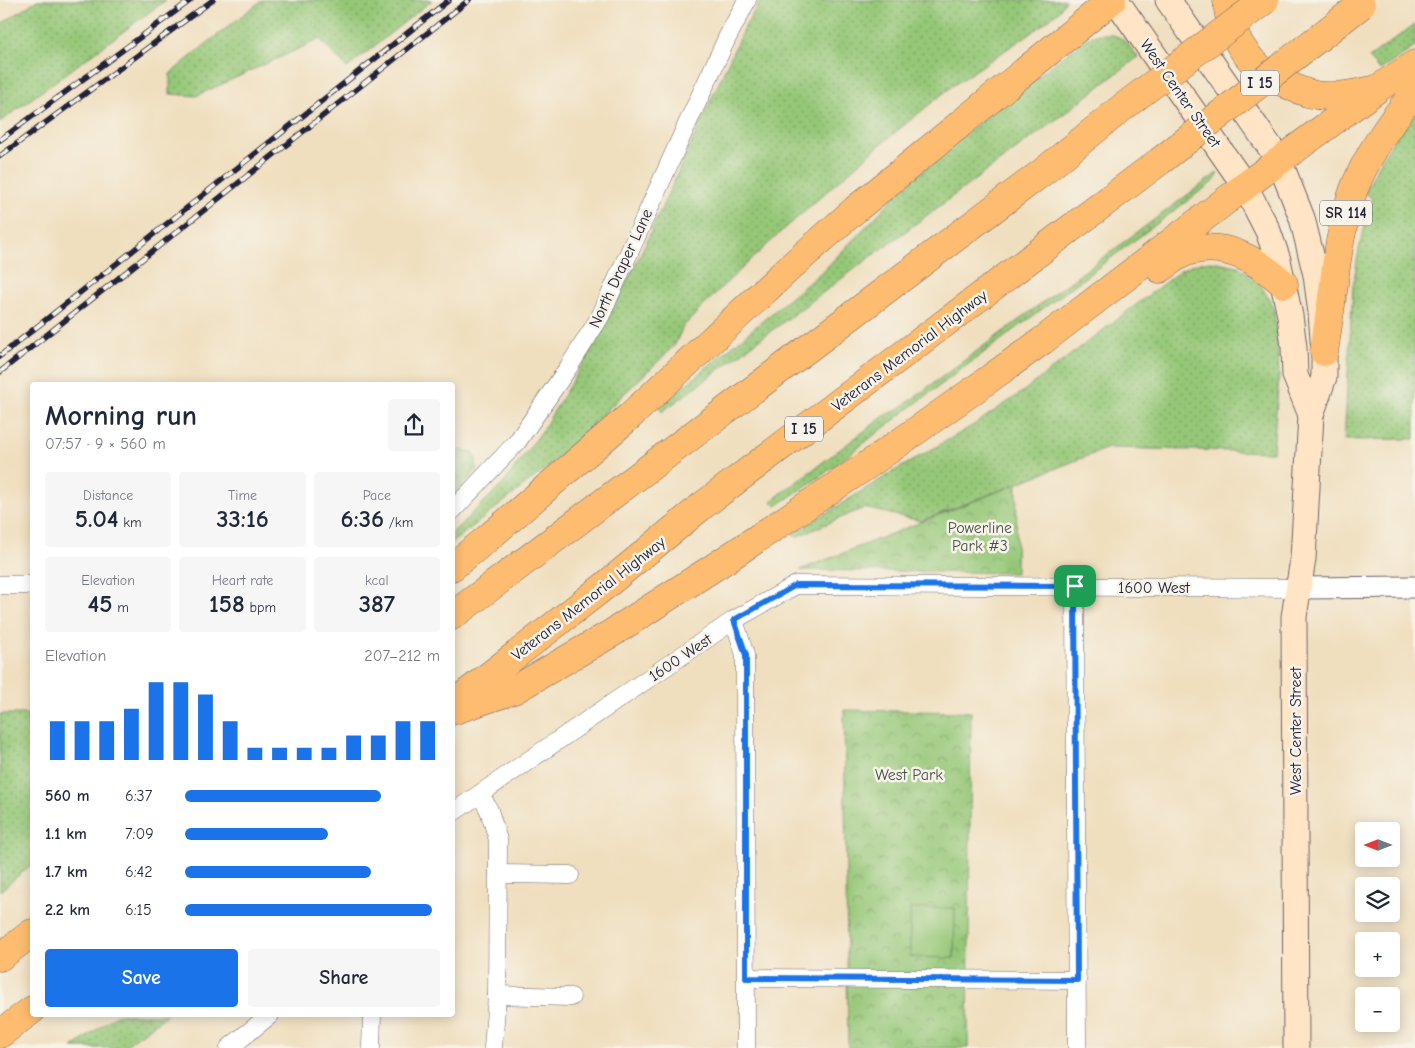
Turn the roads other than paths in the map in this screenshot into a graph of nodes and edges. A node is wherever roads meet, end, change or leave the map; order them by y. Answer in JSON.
{"nodes":[{"id":1,"x":747,"y":0,"type":"edge"},
{"id":2,"x":1112,"y":0,"type":"edge"},
{"id":3,"x":1116,"y":0,"type":"edge"},
{"id":4,"x":1168,"y":0,"type":"edge"},
{"id":5,"x":1227,"y":0,"type":"edge"},
{"id":6,"x":1264,"y":0,"type":"edge"},
{"id":7,"x":1364,"y":2,"type":"edge"},
{"id":8,"x":1415,"y":64,"type":"edge"},
{"id":9,"x":1377,"y":89,"type":"junction"},
{"id":10,"x":1415,"y":92,"type":"edge"},
{"id":11,"x":1279,"y":160,"type":"junction"},
{"id":12,"x":1245,"y":186,"type":"junction"},
{"id":13,"x":1120,"y":281,"type":"junction"},
{"id":14,"x":1284,"y":284,"type":"junction"},
{"id":15,"x":1324,"y":352,"type":"junction"},
{"id":16,"x":1310,"y":415,"type":"junction"},
{"id":17,"x":455,"y":508,"type":"edge"},
{"id":18,"x":455,"y":564,"type":"edge"},
{"id":19,"x":0,"y":585,"type":"edge"},
{"id":20,"x":30,"y":585,"type":"edge"},
{"id":21,"x":1075,"y":586,"type":"junction"},
{"id":22,"x":1415,"y":587,"type":"edge"},
{"id":23,"x":1299,"y":588,"type":"junction"},
{"id":24,"x":455,"y":614,"type":"edge"},
{"id":25,"x":734,"y":620,"type":"junction"},
{"id":26,"x":455,"y":702,"type":"edge"},
{"id":27,"x":455,"y":710,"type":"edge"},
{"id":28,"x":480,"y":794,"type":"junction"},
{"id":29,"x":455,"y":811,"type":"edge"},
{"id":30,"x":498,"y":874,"type":"junction"},
{"id":31,"x":570,"y":874,"type":"dead end"},
{"id":32,"x":30,"y":934,"type":"edge"},
{"id":33,"x":0,"y":957,"type":"edge"},
{"id":34,"x":746,"y":978,"type":"junction"},
{"id":35,"x":1077,"y":980,"type":"junction"},
{"id":36,"x":497,"y":995,"type":"junction"},
{"id":37,"x":571,"y":997,"type":"dead end"},
{"id":38,"x":30,"y":1012,"type":"edge"},
{"id":39,"x":268,"y":1017,"type":"edge"},
{"id":40,"x":372,"y":1017,"type":"edge"},
{"id":41,"x":0,"y":1034,"type":"edge"},
{"id":42,"x":238,"y":1044,"type":"edge"},
{"id":43,"x":370,"y":1048,"type":"edge"},
{"id":44,"x":494,"y":1048,"type":"edge"},
{"id":45,"x":746,"y":1048,"type":"edge"},
{"id":46,"x":1077,"y":1048,"type":"edge"},
{"id":47,"x":1296,"y":1048,"type":"edge"}],
"edges":[{"from":1,"to":17,"type":"street","name":"North Draper Lane"},
{"from":2,"to":18,"type":"main road"},
{"from":3,"to":12,"type":"main road","name":"West Center Street","number":"SR 114"},
{"from":4,"to":11,"type":"main road","name":"West Center Street"},
{"from":5,"to":9,"type":"main road"},
{"from":6,"to":24,"type":"main road","bridge":true},
{"from":7,"to":26,"type":"main road","name":"Veterans Memorial Highway","number":"I 15","bridge":true},
{"from":8,"to":9,"type":"main road"},
{"from":9,"to":11,"type":"main road"},
{"from":10,"to":15,"type":"main road","number":"SR 114"},
{"from":11,"to":12,"type":"main road"},
{"from":11,"to":15,"type":"main road","name":"West Center Street"},
{"from":12,"to":13,"type":"main road"},
{"from":12,"to":14,"type":"main road","name":"West Center Street","number":"SR 114"},
{"from":13,"to":14,"type":"main road"},
{"from":13,"to":27,"type":"main road"},
{"from":14,"to":16,"type":"main road","name":"West Center Street","number":"SR 114"},
{"from":15,"to":16,"type":"main road","name":"West Center Street","number":"SR 114"},
{"from":16,"to":23,"type":"main road","name":"West Center Street","number":"SR 114"},
{"from":19,"to":20,"type":"street"},
{"from":21,"to":23,"type":"street","name":"1600 West"},
{"from":21,"to":25,"type":"street","name":"1600 West"},
{"from":21,"to":35,"type":"street"},
{"from":22,"to":23,"type":"street","name":"1600 West"},
{"from":23,"to":47,"type":"main road","name":"West Center Street","number":"SR 114"},
{"from":25,"to":28,"type":"street","name":"1600 West"},
{"from":25,"to":34,"type":"street"},
{"from":28,"to":29,"type":"street","name":"1600 West"},
{"from":28,"to":30,"type":"street"},
{"from":30,"to":31,"type":"street"},
{"from":30,"to":36,"type":"street"},
{"from":32,"to":33,"type":"main road"},
{"from":34,"to":35,"type":"street"},
{"from":34,"to":45,"type":"street"},
{"from":35,"to":46,"type":"street"},
{"from":36,"to":37,"type":"street"},
{"from":36,"to":44,"type":"street"},
{"from":38,"to":41,"type":"main road"},
{"from":39,"to":42,"type":"street"},
{"from":40,"to":43,"type":"street"}]}
